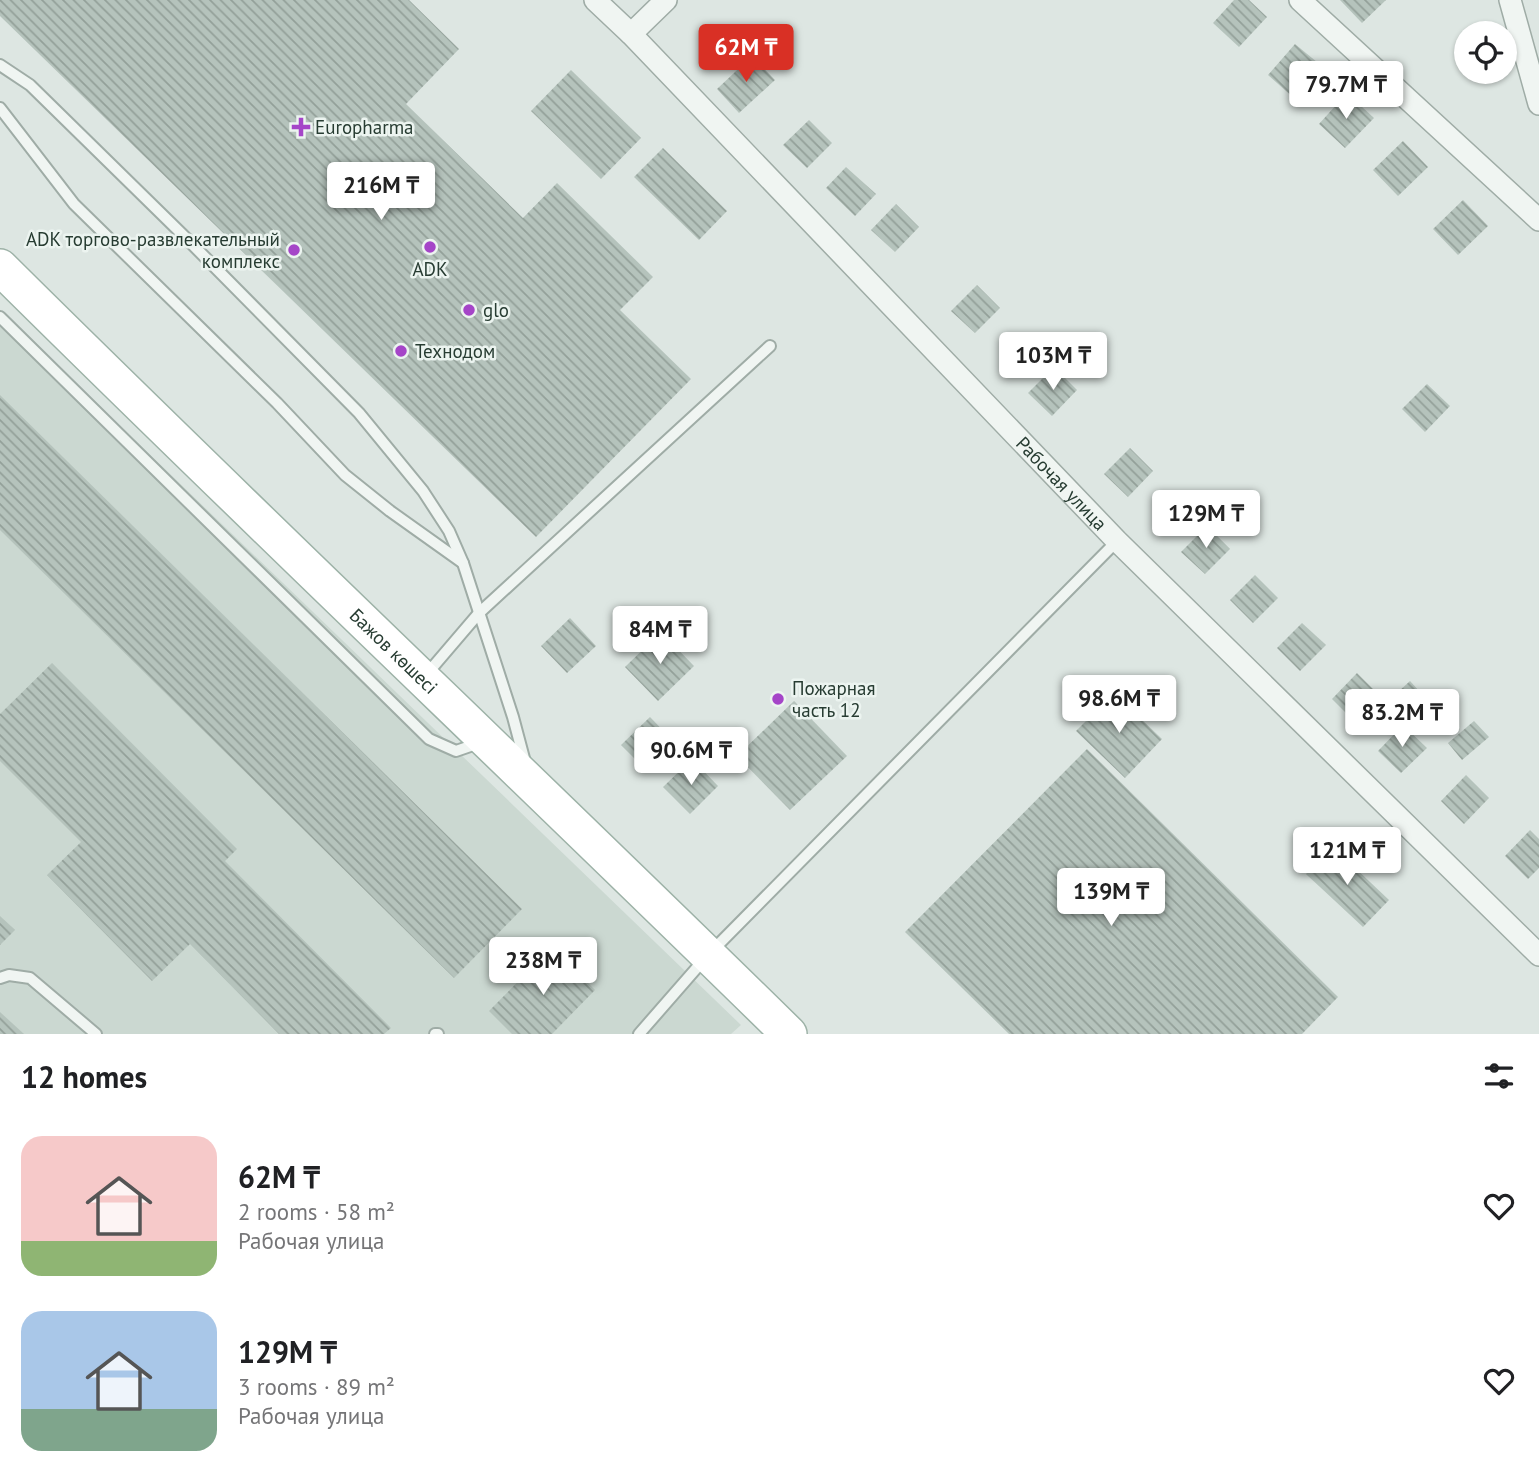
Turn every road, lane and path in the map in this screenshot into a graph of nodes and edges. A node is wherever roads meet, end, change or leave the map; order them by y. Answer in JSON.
{"nodes":[{"id":1,"x":595,"y":0,"type":"edge"},
{"id":2,"x":666,"y":0,"type":"edge"},
{"id":3,"x":1300,"y":0,"type":"edge"},
{"id":4,"x":1510,"y":0,"type":"edge"},
{"id":5,"x":631,"y":34,"type":"junction"},
{"id":6,"x":0,"y":65,"type":"edge"},
{"id":7,"x":1539,"y":104,"type":"edge"},
{"id":8,"x":0,"y":108,"type":"edge"},
{"id":9,"x":1539,"y":220,"type":"edge"},
{"id":10,"x":0,"y":267,"type":"edge"},
{"id":11,"x":0,"y":317,"type":"edge"},
{"id":12,"x":770,"y":346,"type":"dead end"},
{"id":13,"x":1117,"y":541,"type":"junction"},
{"id":14,"x":463,"y":564,"type":"junction"},
{"id":15,"x":479,"y":613,"type":"junction"},
{"id":16,"x":423,"y":679,"type":"junction"},
{"id":17,"x":488,"y":741,"type":"junction"},
{"id":18,"x":530,"y":780,"type":"junction"},
{"id":19,"x":708,"y":955,"type":"junction"},
{"id":20,"x":1539,"y":955,"type":"edge"},
{"id":21,"x":0,"y":978,"type":"edge"},
{"id":22,"x":96,"y":1034,"type":"edge"},
{"id":23,"x":639,"y":1034,"type":"edge"},
{"id":24,"x":789,"y":1034,"type":"edge"}],
"edges":[{"from":1,"to":5,"type":"street","name":"Рабочая улица"},
{"from":2,"to":5,"type":"street"},
{"from":3,"to":9,"type":"street"},
{"from":4,"to":7,"type":"street"},
{"from":5,"to":13,"type":"street","name":"Рабочая улица"},
{"from":6,"to":14,"type":"lane"},
{"from":8,"to":14,"type":"lane"},
{"from":10,"to":16,"type":"main road","name":"Бажов көшесі"},
{"from":11,"to":17,"type":"lane"},
{"from":12,"to":15,"type":"lane"},
{"from":13,"to":19,"type":"lane"},
{"from":13,"to":20,"type":"street","name":"Рабочая улица"},
{"from":14,"to":15,"type":"lane"},
{"from":15,"to":16,"type":"lane"},
{"from":15,"to":18,"type":"lane"},
{"from":16,"to":17,"type":"main road","name":"Бажов көшесі"},
{"from":17,"to":18,"type":"main road","name":"Бажов көшесі"},
{"from":18,"to":19,"type":"main road","name":"Бажов көшесі"},
{"from":19,"to":23,"type":"lane"},
{"from":19,"to":24,"type":"main road","name":"Бажов көшесі"},
{"from":21,"to":22,"type":"lane"}]}
